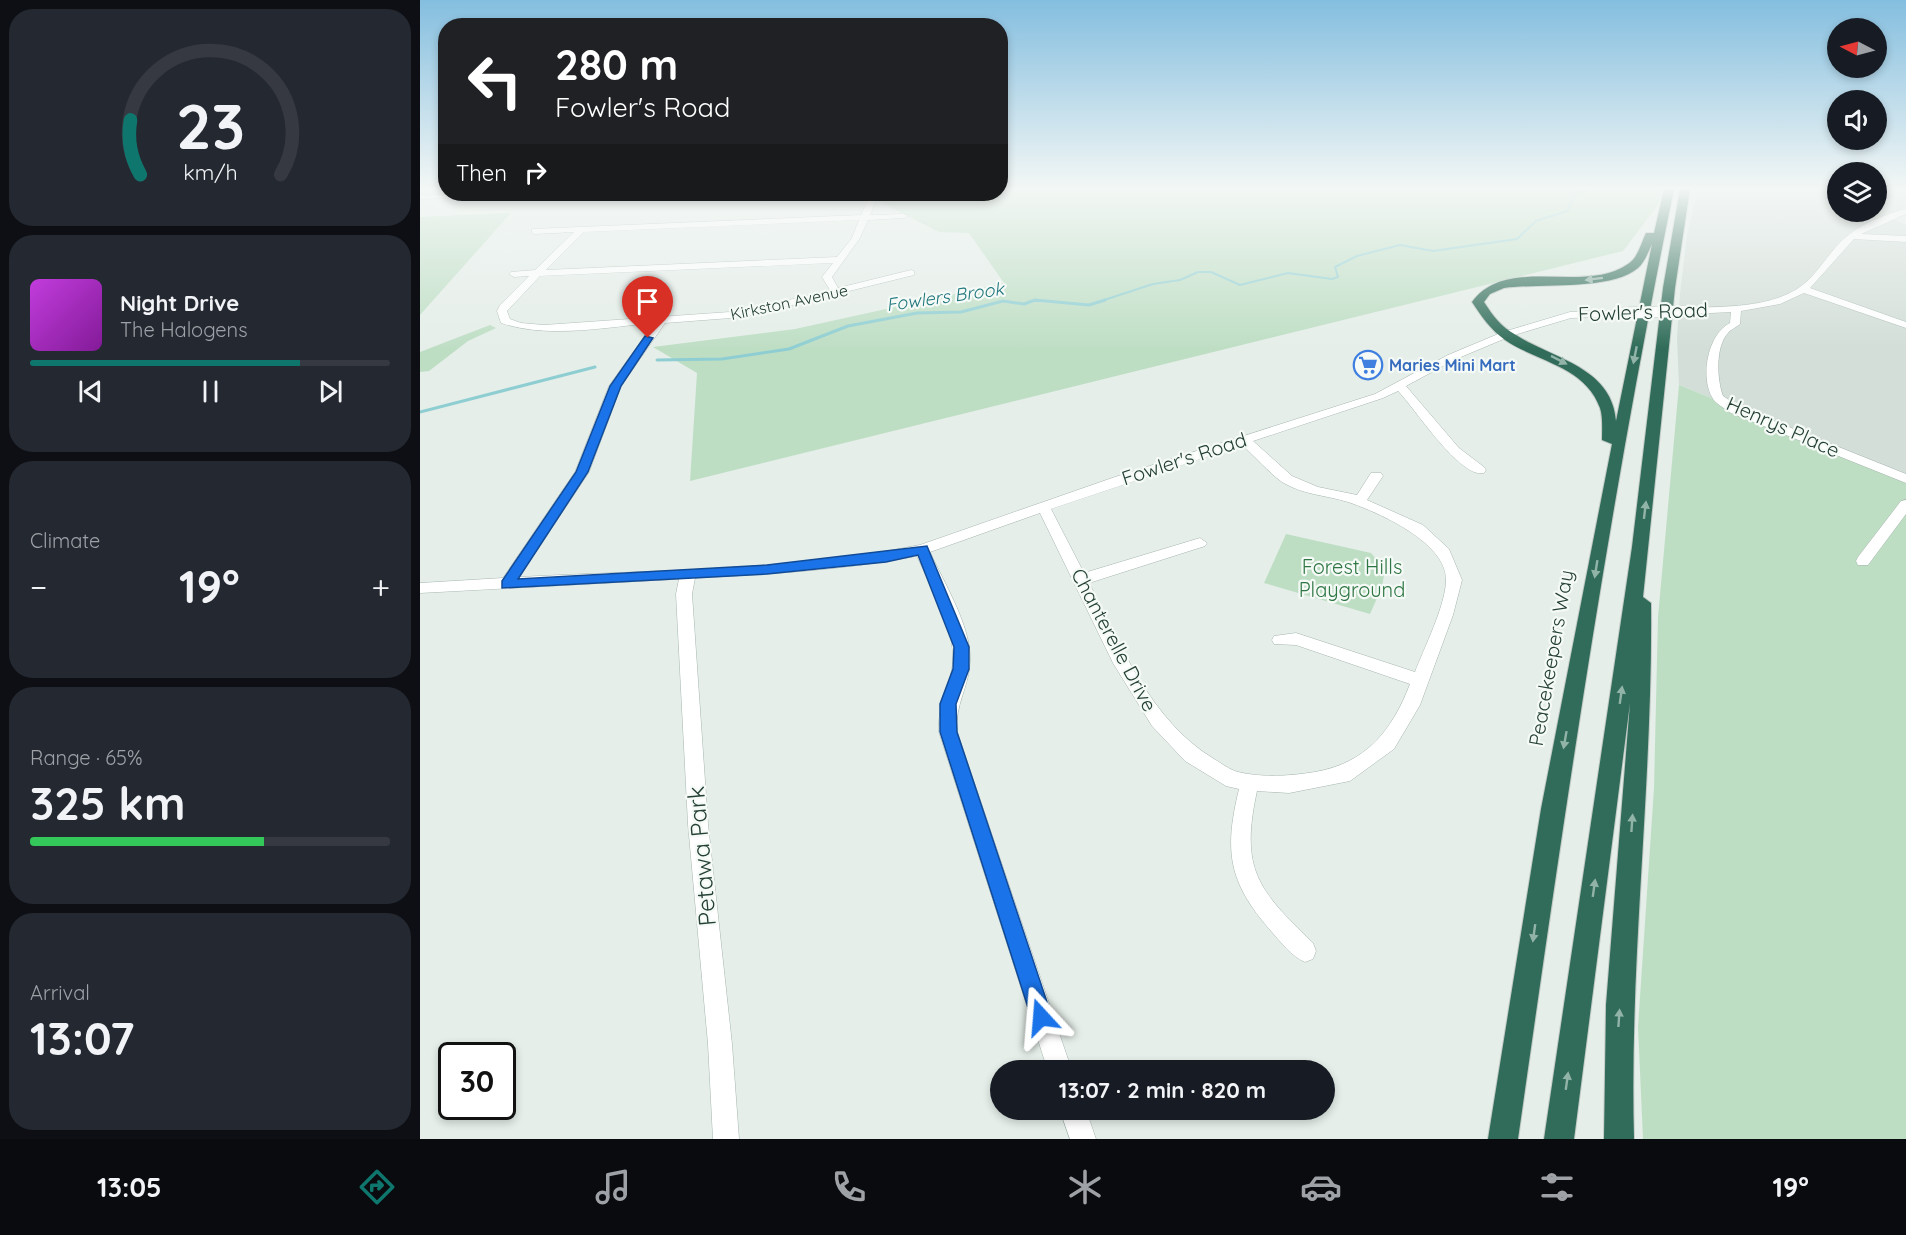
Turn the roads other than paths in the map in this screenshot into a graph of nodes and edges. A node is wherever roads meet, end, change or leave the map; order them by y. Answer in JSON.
{"nodes":[{"id":1,"x":569,"y":242,"type":"edge"},
{"id":2,"x":854,"y":242,"type":"edge"},
{"id":3,"x":1647,"y":242,"type":"edge"},
{"id":4,"x":1658,"y":242,"type":"edge"},
{"id":5,"x":1676,"y":242,"type":"edge"},
{"id":6,"x":1846,"y":242,"type":"edge"},
{"id":7,"x":839,"y":260,"type":"junction"},
{"id":8,"x":538,"y":273,"type":"junction"},
{"id":9,"x":911,"y":273,"type":"dead end"},
{"id":10,"x":514,"y":274,"type":"dead end"},
{"id":11,"x":1816,"y":276,"type":"junction"},
{"id":12,"x":1803,"y":289,"type":"junction"},
{"id":13,"x":836,"y":292,"type":"junction"},
{"id":14,"x":1779,"y":300,"type":"junction"},
{"id":15,"x":1842,"y":303,"type":"junction"},
{"id":16,"x":1736,"y":308,"type":"junction"},
{"id":17,"x":662,"y":319,"type":"junction"},
{"id":18,"x":1906,"y":325,"type":"edge"},
{"id":19,"x":1507,"y":334,"type":"junction"},
{"id":20,"x":1400,"y":386,"type":"junction"},
{"id":21,"x":1243,"y":440,"type":"junction"},
{"id":22,"x":1479,"y":470,"type":"dead end"},
{"id":23,"x":1376,"y":476,"type":"dead end"},
{"id":24,"x":1906,"y":478,"type":"edge"},
{"id":25,"x":1360,"y":501,"type":"junction"},
{"id":26,"x":1906,"y":504,"type":"edge"},
{"id":27,"x":1044,"y":508,"type":"junction"},
{"id":28,"x":1600,"y":537,"type":"junction"},
{"id":29,"x":1200,"y":543,"type":"dead end"},
{"id":30,"x":1641,"y":547,"type":"junction"},
{"id":31,"x":922,"y":550,"type":"junction"},
{"id":32,"x":1863,"y":561,"type":"dead end"},
{"id":33,"x":688,"y":574,"type":"junction"},
{"id":34,"x":1080,"y":580,"type":"junction"},
{"id":35,"x":507,"y":584,"type":"junction"},
{"id":36,"x":420,"y":588,"type":"edge"},
{"id":37,"x":1280,"y":640,"type":"dead end"},
{"id":38,"x":1420,"y":681,"type":"junction"},
{"id":39,"x":1250,"y":781,"type":"junction"},
{"id":40,"x":1305,"y":951,"type":"dead end"},
{"id":41,"x":1056,"y":1060,"type":"edge"},
{"id":42,"x":1511,"y":1091,"type":"junction"},
{"id":43,"x":1076,"y":1120,"type":"edge"},
{"id":44,"x":726,"y":1139,"type":"edge"},
{"id":45,"x":1083,"y":1139,"type":"edge"},
{"id":46,"x":1498,"y":1139,"type":"edge"},
{"id":47,"x":1503,"y":1139,"type":"edge"},
{"id":48,"x":1559,"y":1139,"type":"edge"},
{"id":49,"x":1619,"y":1139,"type":"edge"}],
"edges":[{"from":1,"to":8,"type":"street","name":"Kirkston Avenue"},
{"from":2,"to":7,"type":"street"},
{"from":3,"to":19,"type":"highway","one_way":true},
{"from":4,"to":28,"type":"highway","name":"Peacekeepers Way","one_way":true},
{"from":30,"to":5,"type":"highway","one_way":true},
{"from":6,"to":11,"type":"street","name":"Fowler's Road"},
{"from":7,"to":8,"type":"street"},
{"from":7,"to":13,"type":"street"},
{"from":8,"to":10,"type":"street"},
{"from":8,"to":17,"type":"street","name":"Kirkston Avenue"},
{"from":9,"to":13,"type":"street","name":"Kirkston Avenue"},
{"from":11,"to":12,"type":"street","name":"Fowler's Road"},
{"from":11,"to":15,"type":"street"},
{"from":12,"to":14,"type":"street","name":"Fowler's Road"},
{"from":12,"to":15,"type":"street"},
{"from":13,"to":17,"type":"street","name":"Kirkston Avenue"},
{"from":14,"to":15,"type":"street"},
{"from":14,"to":16,"type":"street","name":"Fowler's Road"},
{"from":15,"to":18,"type":"street"},
{"from":16,"to":19,"type":"street","name":"Fowler's Road","bridge":true},
{"from":16,"to":24,"type":"street","name":"Henrys Place"},
{"from":17,"to":35,"type":"street"},
{"from":19,"to":20,"type":"street","name":"Fowler's Road"},
{"from":19,"to":28,"type":"highway","one_way":true},
{"from":20,"to":21,"type":"street","name":"Fowler's Road"},
{"from":20,"to":22,"type":"street"},
{"from":21,"to":25,"type":"street","name":"Chanterelle Drive"},
{"from":21,"to":27,"type":"street","name":"Fowler's Road"},
{"from":23,"to":25,"type":"street"},
{"from":25,"to":38,"type":"street","name":"Chanterelle Drive"},
{"from":26,"to":32,"type":"street"},
{"from":27,"to":31,"type":"street","name":"Fowler's Road"},
{"from":27,"to":34,"type":"street","name":"Chanterelle Drive"},
{"from":28,"to":42,"type":"highway","name":"Peacekeepers Way","one_way":true},
{"from":29,"to":34,"type":"street"},
{"from":48,"to":30,"type":"highway","one_way":true},
{"from":49,"to":30,"type":"highway","one_way":true},
{"from":31,"to":33,"type":"street","name":"Fowler's Road"},
{"from":31,"to":41,"type":"street"},
{"from":33,"to":35,"type":"street","name":"Fowler's Road"},
{"from":33,"to":44,"type":"street","name":"Petawa Park"},
{"from":34,"to":39,"type":"street","name":"Chanterelle Drive"},
{"from":35,"to":36,"type":"street","name":"Fowler's Road"},
{"from":37,"to":38,"type":"street"},
{"from":38,"to":39,"type":"street","name":"Chanterelle Drive"},
{"from":39,"to":40,"type":"street"},
{"from":42,"to":46,"type":"highway"},
{"from":42,"to":47,"type":"highway","name":"Peacekeepers Way"},
{"from":43,"to":45,"type":"street"}]}
